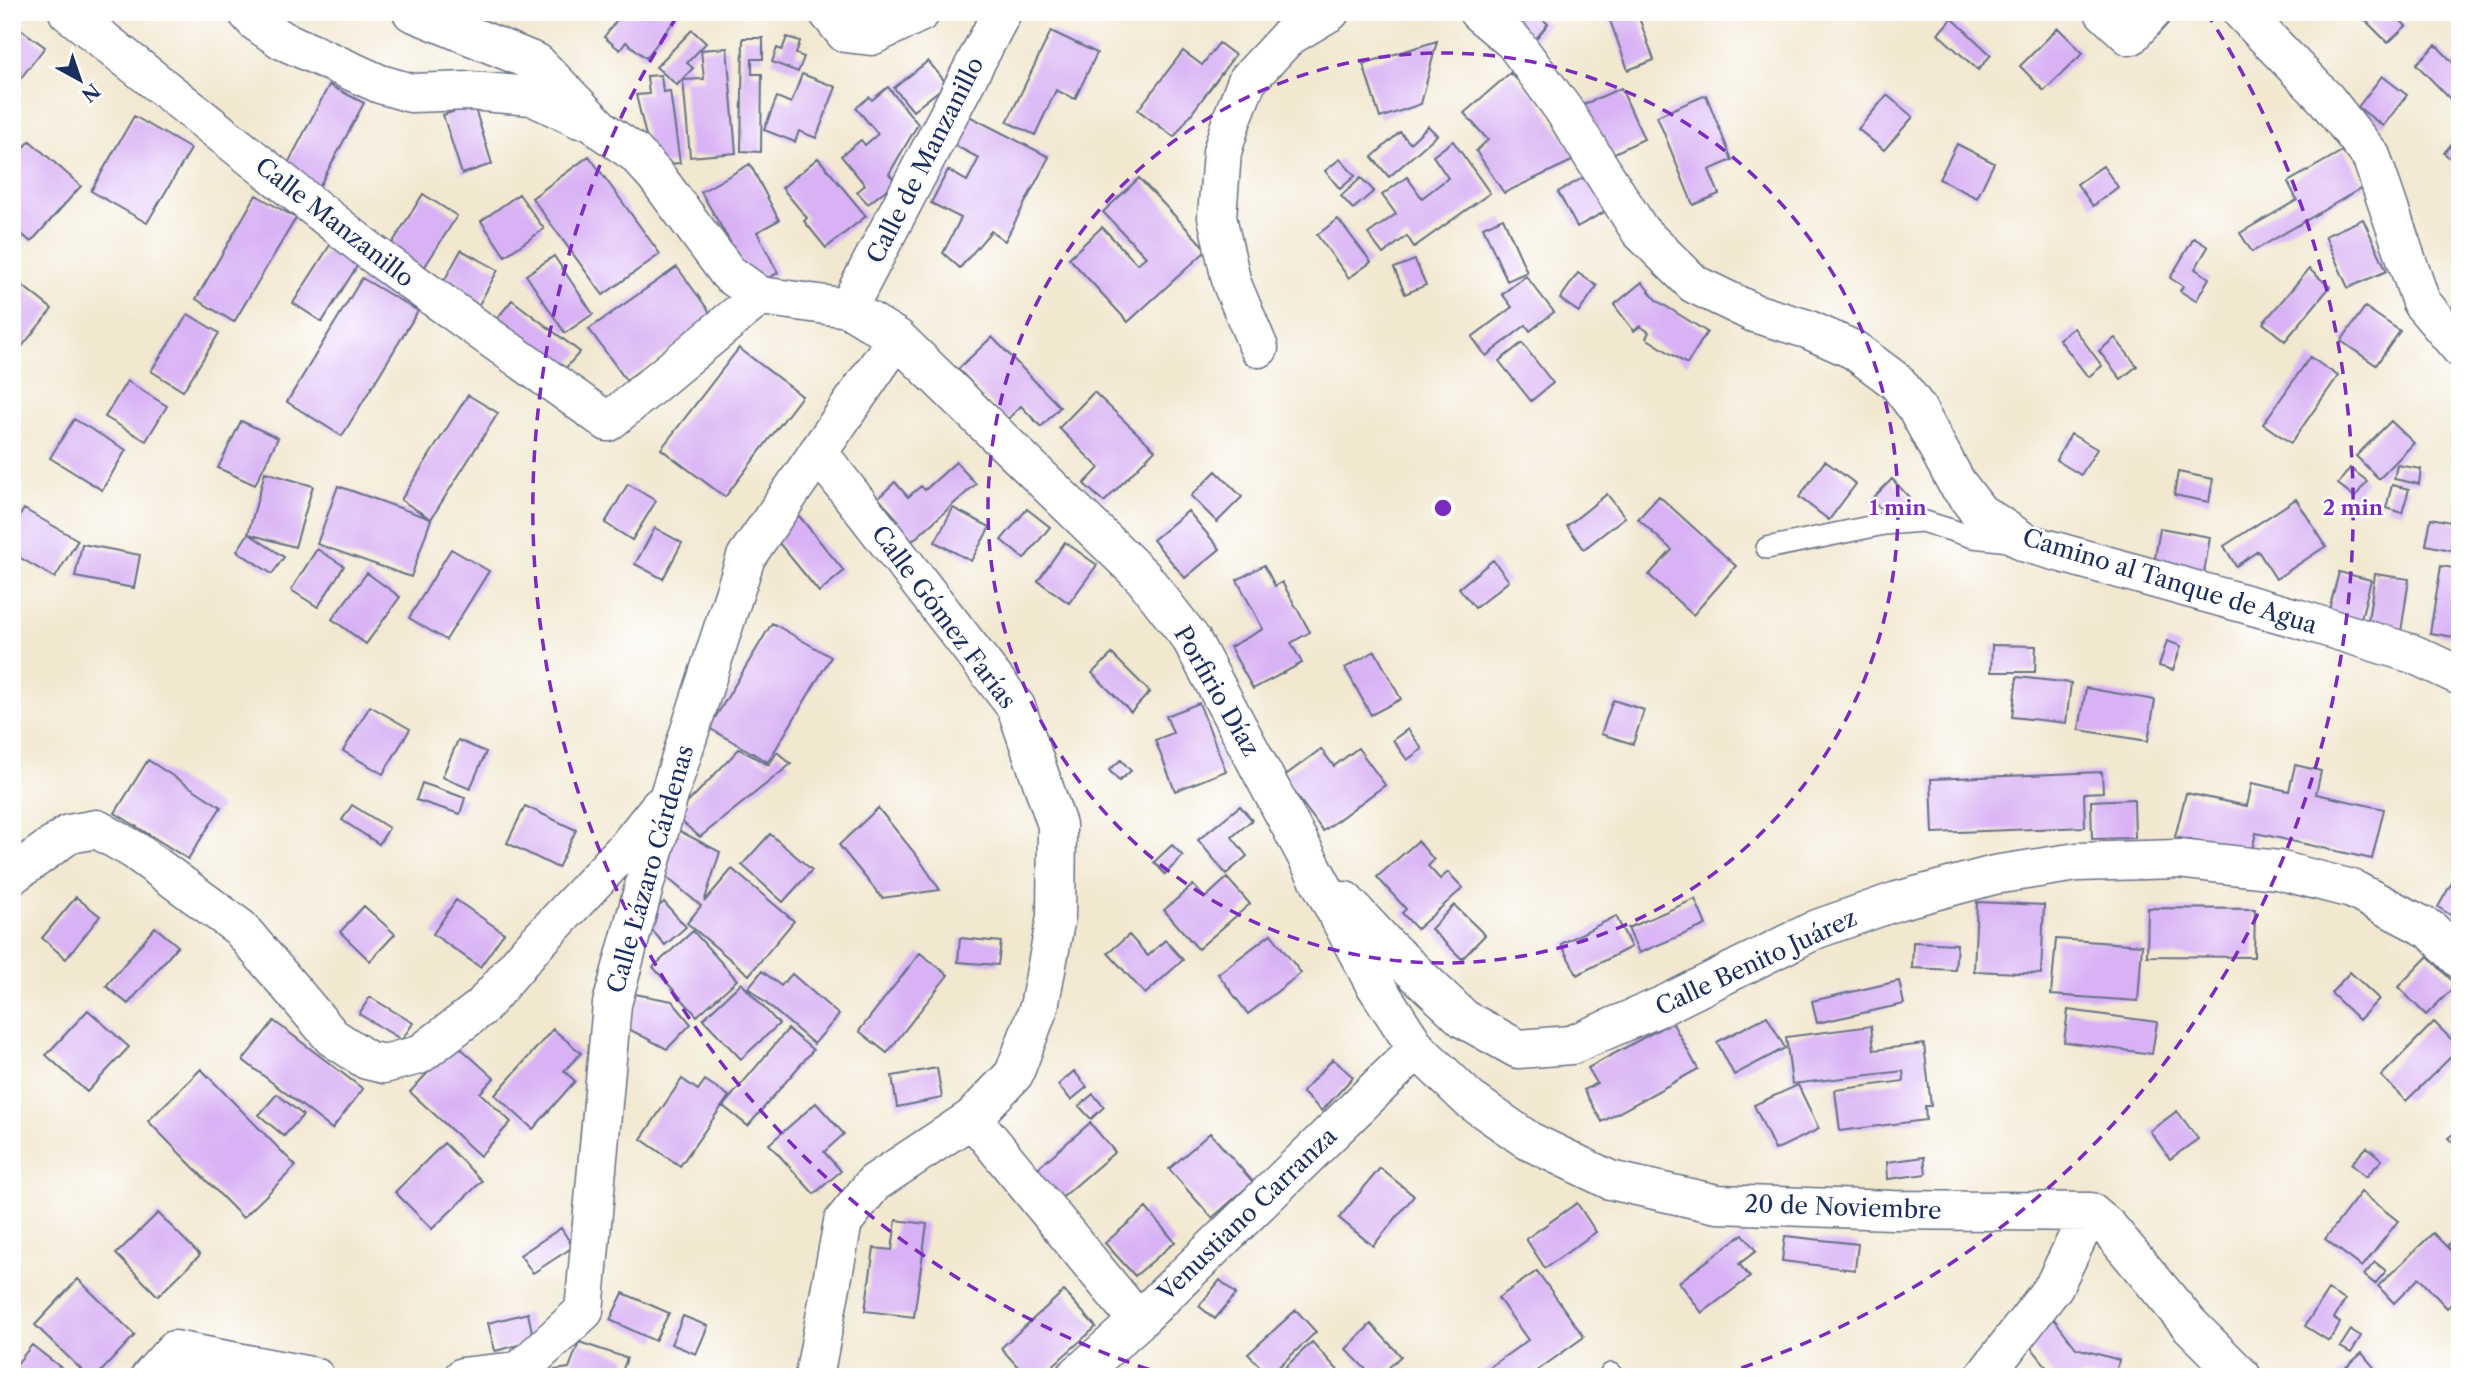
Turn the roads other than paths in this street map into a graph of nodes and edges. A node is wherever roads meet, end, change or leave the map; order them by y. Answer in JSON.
{"nodes":[{"id":1,"x":68,"y":12,"type":"edge"},
{"id":2,"x":247,"y":12,"type":"edge"},
{"id":3,"x":412,"y":12,"type":"edge"},
{"id":4,"x":828,"y":12,"type":"edge"},
{"id":5,"x":921,"y":12,"type":"edge"},
{"id":6,"x":1002,"y":12,"type":"edge"},
{"id":7,"x":1329,"y":12,"type":"edge"},
{"id":8,"x":1478,"y":12,"type":"edge"},
{"id":9,"x":2104,"y":12,"type":"edge"},
{"id":10,"x":2152,"y":12,"type":"edge"},
{"id":11,"x":2242,"y":12,"type":"edge"},
{"id":12,"x":603,"y":131,"type":"junction"},
{"id":13,"x":760,"y":296,"type":"junction"},
{"id":14,"x":848,"y":309,"type":"junction"},
{"id":15,"x":897,"y":338,"type":"junction"},
{"id":16,"x":1259,"y":348,"type":"dead end"},
{"id":17,"x":2460,"y":348,"type":"edge"},
{"id":18,"x":818,"y":452,"type":"junction"},
{"id":19,"x":2026,"y":543,"type":"junction"},
{"id":20,"x":1767,"y":548,"type":"dead end"},
{"id":21,"x":2460,"y":676,"type":"edge"},
{"id":22,"x":669,"y":795,"type":"junction"},
{"id":23,"x":1310,"y":864,"type":"junction"},
{"id":24,"x":12,"y":875,"type":"edge"},
{"id":25,"x":2460,"y":959,"type":"edge"},
{"id":26,"x":1417,"y":1049,"type":"junction"},
{"id":27,"x":972,"y":1118,"type":"junction"},
{"id":28,"x":2090,"y":1212,"type":"junction"},
{"id":29,"x":1138,"y":1321,"type":"junction"},
{"id":30,"x":150,"y":1377,"type":"edge"},
{"id":31,"x":315,"y":1377,"type":"edge"},
{"id":32,"x":463,"y":1377,"type":"edge"},
{"id":33,"x":814,"y":1377,"type":"edge"},
{"id":34,"x":1075,"y":1377,"type":"edge"},
{"id":35,"x":1984,"y":1377,"type":"edge"},
{"id":36,"x":2242,"y":1377,"type":"edge"}],
"edges":[{"from":1,"to":13,"type":"street","name":"Calle Manzanillo"},
{"from":2,"to":12,"type":"street"},
{"from":3,"to":12,"type":"street"},
{"from":4,"to":5,"type":"street"},
{"from":6,"to":14,"type":"street","name":"Calle de Manzanillo"},
{"from":7,"to":16,"type":"street"},
{"from":8,"to":19,"type":"street","name":"Camino al Tanque de Agua"},
{"from":9,"to":10,"type":"street"},
{"from":11,"to":17,"type":"street"},
{"from":12,"to":13,"type":"street"},
{"from":13,"to":14,"type":"street"},
{"from":14,"to":15,"type":"street","name":"Porfirio Díaz"},
{"from":15,"to":18,"type":"street","name":"Calle Lázaro Cárdenas"},
{"from":15,"to":23,"type":"street","name":"Porfirio Díaz"},
{"from":18,"to":22,"type":"street","name":"Calle Lázaro Cárdenas"},
{"from":18,"to":27,"type":"street","name":"Calle Gómez Farías"},
{"from":19,"to":20,"type":"lane"},
{"from":19,"to":21,"type":"street","name":"Camino al Tanque de Agua"},
{"from":22,"to":24,"type":"street"},
{"from":22,"to":32,"type":"street","name":"Calle Lázaro Cárdenas"},
{"from":23,"to":25,"type":"street","name":"Calle Benito Juárez"},
{"from":23,"to":26,"type":"street","name":"Porfirio Díaz"},
{"from":26,"to":28,"type":"street","name":"20 de Noviembre"},
{"from":26,"to":29,"type":"street","name":"Venustiano Carranza"},
{"from":27,"to":29,"type":"street"},
{"from":27,"to":33,"type":"street","name":"Calle Gómez Farías"},
{"from":28,"to":35,"type":"street"},
{"from":28,"to":36,"type":"street"},
{"from":29,"to":34,"type":"street","name":"Venustiano Carranza"},
{"from":30,"to":31,"type":"street"}]}
